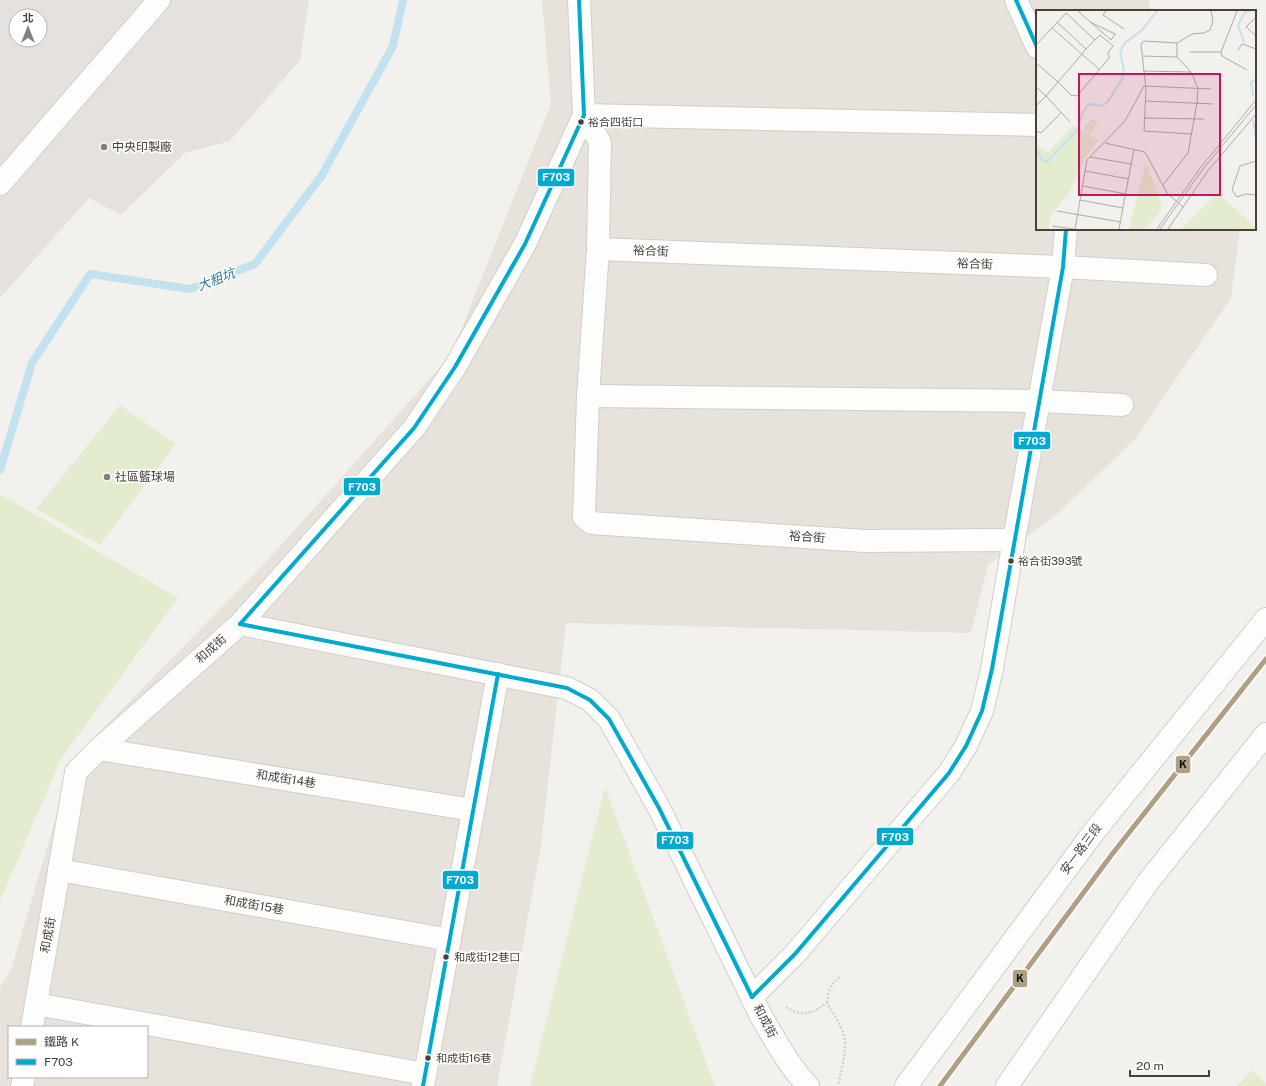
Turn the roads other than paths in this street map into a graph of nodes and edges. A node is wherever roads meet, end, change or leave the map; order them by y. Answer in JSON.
{"nodes":[{"id":1,"x":159,"y":0,"type":"edge"},
{"id":2,"x":579,"y":0,"type":"edge"},
{"id":3,"x":1016,"y":0,"type":"edge"},
{"id":4,"x":1036,"y":45,"type":"edge"},
{"id":5,"x":584,"y":115,"type":"junction"},
{"id":6,"x":1036,"y":125,"type":"edge"},
{"id":7,"x":0,"y":184,"type":"edge"},
{"id":8,"x":1066,"y":230,"type":"edge"},
{"id":9,"x":598,"y":249,"type":"junction"},
{"id":10,"x":1064,"y":267,"type":"junction"},
{"id":11,"x":1206,"y":276,"type":"dead end"},
{"id":12,"x":588,"y":396,"type":"junction"},
{"id":13,"x":1039,"y":401,"type":"junction"},
{"id":14,"x":1122,"y":405,"type":"dead end"},
{"id":15,"x":1014,"y":540,"type":"junction"},
{"id":16,"x":1266,"y":619,"type":"edge"},
{"id":17,"x":240,"y":624,"type":"junction"},
{"id":18,"x":498,"y":674,"type":"junction"},
{"id":19,"x":1266,"y":734,"type":"edge"},
{"id":20,"x":99,"y":749,"type":"junction"},
{"id":21,"x":473,"y":810,"type":"junction"},
{"id":22,"x":59,"y":870,"type":"junction"},
{"id":23,"x":450,"y":940,"type":"junction"},
{"id":24,"x":752,"y":997,"type":"junction"},
{"id":25,"x":36,"y":1004,"type":"junction"},
{"id":26,"x":32,"y":1026,"type":"edge"},
{"id":27,"x":424,"y":1080,"type":"edge"},
{"id":28,"x":808,"y":1086,"type":"edge"},
{"id":29,"x":906,"y":1086,"type":"edge"},
{"id":30,"x":1006,"y":1086,"type":"edge"}],
"edges":[{"from":1,"to":7,"type":"street"},
{"from":2,"to":5,"type":"street","name":"裕合街"},
{"from":3,"to":4,"type":"street"},
{"from":5,"to":6,"type":"street"},
{"from":5,"to":9,"type":"street","name":"裕合街"},
{"from":5,"to":17,"type":"street","name":"和成街"},
{"from":8,"to":10,"type":"street"},
{"from":9,"to":10,"type":"street","name":"裕合街"},
{"from":9,"to":12,"type":"street","name":"裕合街"},
{"from":10,"to":11,"type":"street","name":"裕合街"},
{"from":10,"to":13,"type":"street"},
{"from":12,"to":13,"type":"street"},
{"from":12,"to":15,"type":"street","name":"裕合街"},
{"from":13,"to":14,"type":"street"},
{"from":13,"to":15,"type":"street"},
{"from":15,"to":24,"type":"street"},
{"from":16,"to":29,"type":"street","name":"安一路三段"},
{"from":17,"to":18,"type":"street","name":"和成街"},
{"from":17,"to":20,"type":"street","name":"和成街"},
{"from":18,"to":21,"type":"street"},
{"from":18,"to":24,"type":"street","name":"和成街"},
{"from":19,"to":30,"type":"street"},
{"from":20,"to":21,"type":"street","name":"和成街14巷"},
{"from":20,"to":22,"type":"street","name":"和成街"},
{"from":21,"to":23,"type":"street"},
{"from":22,"to":23,"type":"street","name":"和成街15巷"},
{"from":22,"to":25,"type":"street","name":"和成街"},
{"from":23,"to":27,"type":"street"},
{"from":24,"to":28,"type":"street","name":"和成街"},
{"from":25,"to":26,"type":"street","name":"和成街"},
{"from":25,"to":27,"type":"street"}]}
